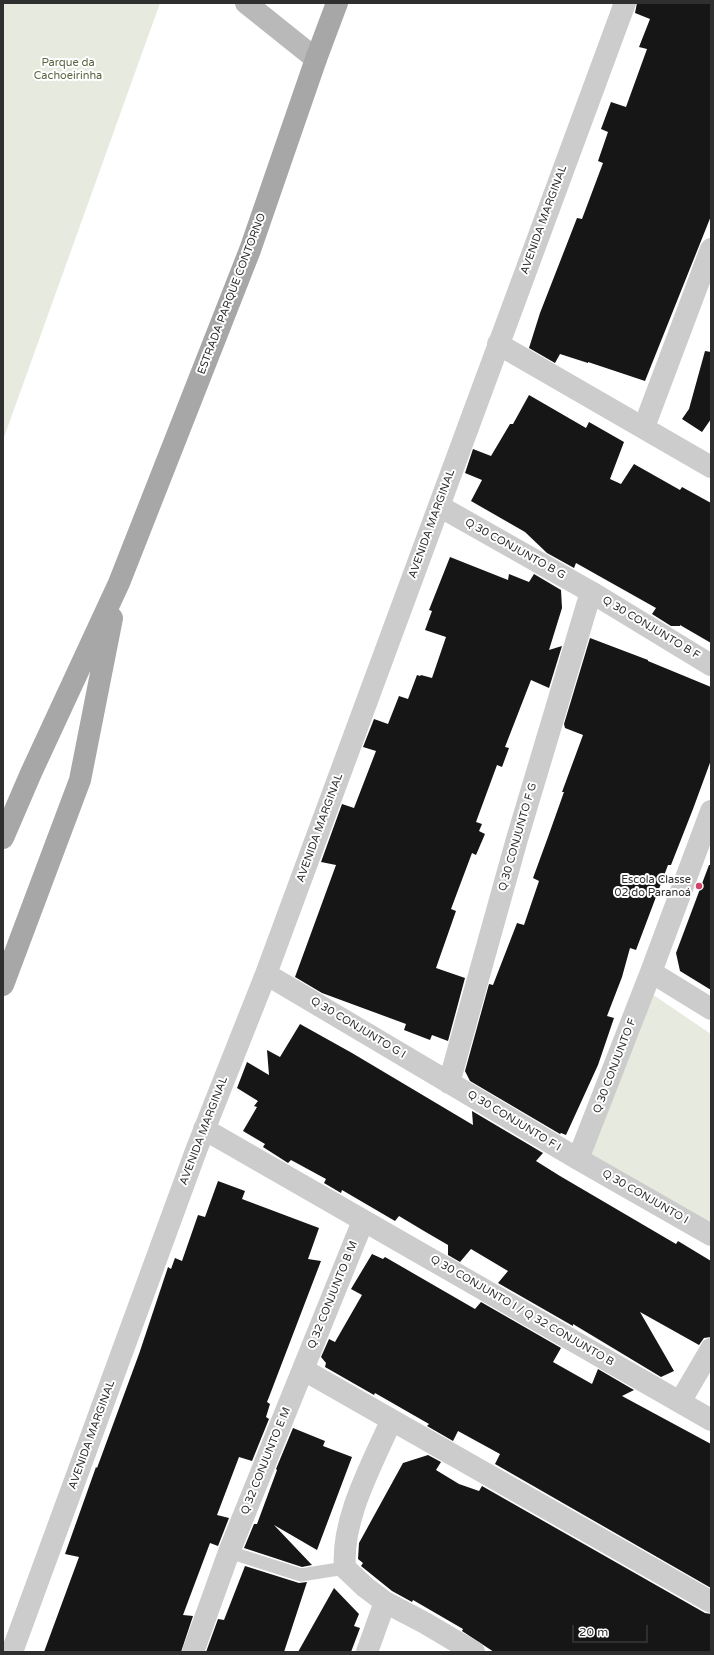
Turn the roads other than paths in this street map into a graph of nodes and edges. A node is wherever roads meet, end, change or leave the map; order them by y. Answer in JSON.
{"nodes":[{"id":1,"x":246,"y":3,"type":"edge"},
{"id":2,"x":337,"y":3,"type":"edge"},
{"id":3,"x":625,"y":3,"type":"edge"},
{"id":4,"x":316,"y":59,"type":"junction"},
{"id":5,"x":711,"y":249,"type":"edge"},
{"id":6,"x":498,"y":344,"type":"junction"},
{"id":7,"x":644,"y":427,"type":"junction"},
{"id":8,"x":711,"y":467,"type":"edge"},
{"id":9,"x":439,"y":506,"type":"junction"},
{"id":10,"x":119,"y":583,"type":"junction"},
{"id":11,"x":591,"y":592,"type":"junction"},
{"id":12,"x":711,"y":665,"type":"edge"},
{"id":13,"x":711,"y":810,"type":"edge"},
{"id":14,"x":3,"y":838,"type":"edge"},
{"id":15,"x":651,"y":972,"type":"junction"},
{"id":16,"x":266,"y":974,"type":"junction"},
{"id":17,"x":3,"y":985,"type":"edge"},
{"id":18,"x":711,"y":1009,"type":"edge"},
{"id":19,"x":449,"y":1083,"type":"junction"},
{"id":20,"x":204,"y":1129,"type":"junction"},
{"id":21,"x":578,"y":1159,"type":"junction"},
{"id":22,"x":363,"y":1221,"type":"junction"},
{"id":23,"x":711,"y":1235,"type":"edge"},
{"id":24,"x":711,"y":1349,"type":"edge"},
{"id":25,"x":304,"y":1370,"type":"junction"},
{"id":26,"x":680,"y":1402,"type":"junction"},
{"id":27,"x":711,"y":1420,"type":"edge"},
{"id":28,"x":391,"y":1421,"type":"junction"},
{"id":29,"x":229,"y":1552,"type":"junction"},
{"id":30,"x":345,"y":1568,"type":"junction"},
{"id":31,"x":385,"y":1602,"type":"junction"},
{"id":32,"x":711,"y":1602,"type":"edge"},
{"id":33,"x":12,"y":1652,"type":"edge"},
{"id":34,"x":193,"y":1652,"type":"edge"},
{"id":35,"x":366,"y":1652,"type":"edge"},
{"id":36,"x":474,"y":1652,"type":"edge"}],
"edges":[{"from":1,"to":4,"type":"street"},
{"from":2,"to":4,"type":"main road","name":"ESTRADA PARQUE CONTORNO"},
{"from":3,"to":6,"type":"street","name":"AVENIDA MARGINAL"},
{"from":4,"to":10,"type":"main road","name":"ESTRADA PARQUE CONTORNO"},
{"from":5,"to":7,"type":"street"},
{"from":6,"to":7,"type":"street"},
{"from":6,"to":9,"type":"street","name":"AVENIDA MARGINAL"},
{"from":7,"to":8,"type":"street"},
{"from":9,"to":11,"type":"street","name":"Q 30 CONJUNTO B G"},
{"from":9,"to":16,"type":"street","name":"AVENIDA MARGINAL"},
{"from":10,"to":14,"type":"main road"},
{"from":10,"to":17,"type":"main road"},
{"from":11,"to":12,"type":"street","name":"Q 30 CONJUNTO B F"},
{"from":11,"to":19,"type":"street","name":"Q 30 CONJUNTO F G"},
{"from":13,"to":15,"type":"street","name":"Q 30 CONJUNTO F"},
{"from":15,"to":18,"type":"street"},
{"from":15,"to":21,"type":"street","name":"Q 30 CONJUNTO F"},
{"from":16,"to":19,"type":"street","name":"Q 30 CONJUNTO G I"},
{"from":16,"to":20,"type":"street","name":"AVENIDA MARGINAL"},
{"from":19,"to":21,"type":"street","name":"Q 30 CONJUNTO F I"},
{"from":20,"to":22,"type":"street","name":"Q 30 CONJUNTO I / Q 32 CONJUNTO B"},
{"from":20,"to":33,"type":"street","name":"AVENIDA MARGINAL"},
{"from":21,"to":23,"type":"street","name":"Q 30 CONJUNTO I"},
{"from":22,"to":25,"type":"street","name":"Q 32 CONJUNTO B M"},
{"from":22,"to":26,"type":"street","name":"Q 30 CONJUNTO I / Q 32 CONJUNTO B"},
{"from":24,"to":26,"type":"street"},
{"from":25,"to":28,"type":"street"},
{"from":25,"to":29,"type":"street","name":"Q 32 CONJUNTO E M"},
{"from":26,"to":27,"type":"street","name":"Q 30 CONJUNTO I / Q 32 CONJUNTO B"},
{"from":28,"to":30,"type":"street"},
{"from":28,"to":32,"type":"street"},
{"from":29,"to":30,"type":"lane"},
{"from":29,"to":34,"type":"street","name":"Q 32 CONJUNTO E M"},
{"from":30,"to":31,"type":"street"},
{"from":31,"to":35,"type":"street"},
{"from":31,"to":36,"type":"street"}]}
